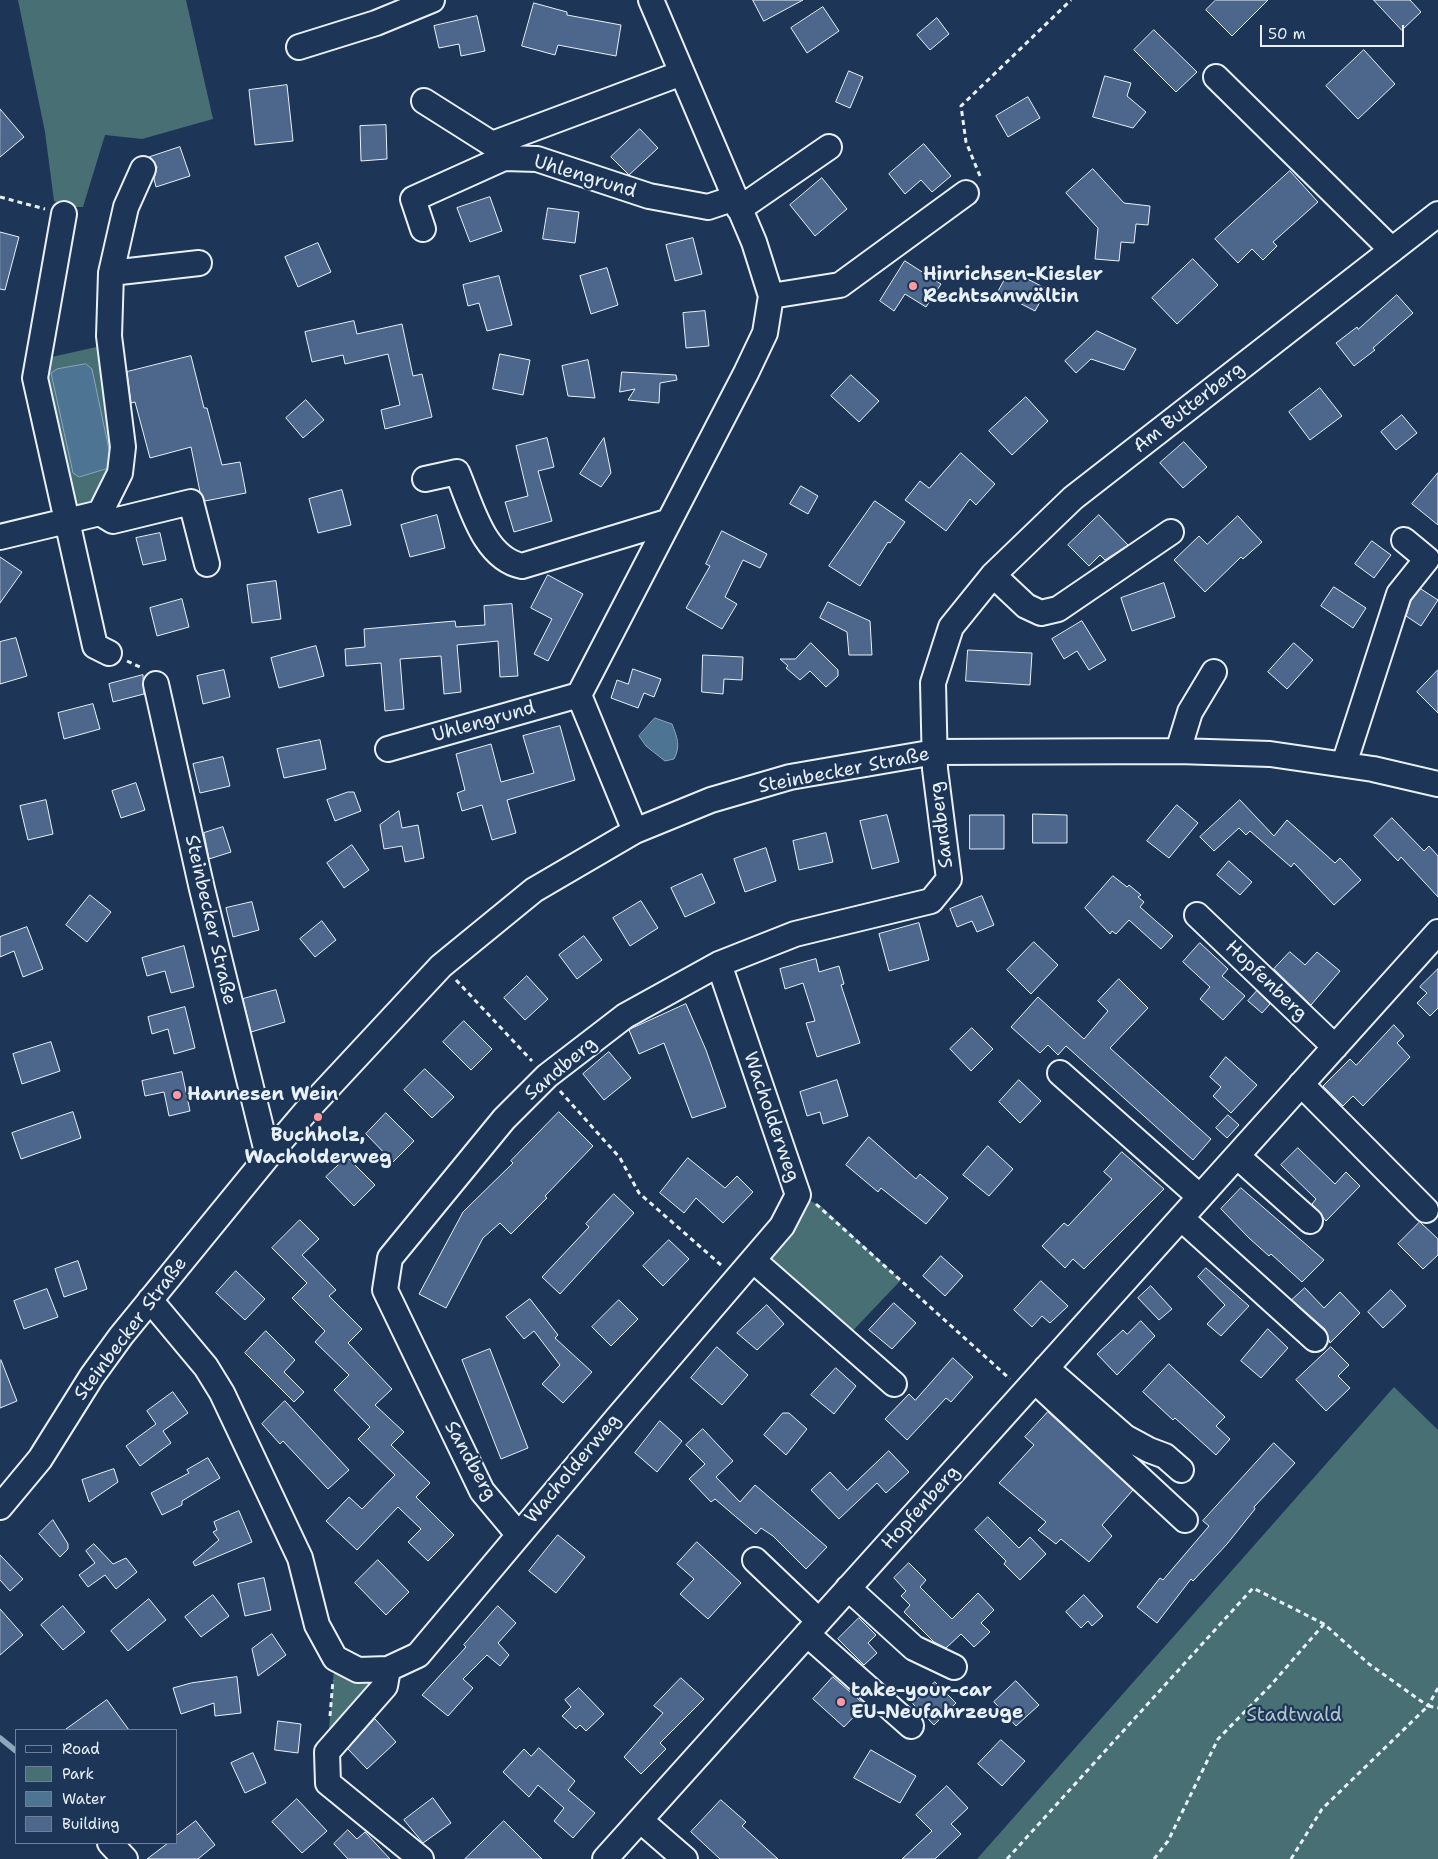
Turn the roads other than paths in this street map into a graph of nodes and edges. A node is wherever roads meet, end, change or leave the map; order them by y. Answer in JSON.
{"nodes":[{"id":1,"x":432,"y":0,"type":"edge"},
{"id":2,"x":651,"y":0,"type":"edge"},
{"id":3,"x":300,"y":48,"type":"dead end"},
{"id":4,"x":682,"y":73,"type":"junction"},
{"id":5,"x":1216,"y":77,"type":"dead end"},
{"id":6,"x":424,"y":100,"type":"dead end"},
{"id":7,"x":829,"y":147,"type":"dead end"},
{"id":8,"x":143,"y":169,"type":"dead end"},
{"id":9,"x":966,"y":193,"type":"road end"},
{"id":10,"x":737,"y":204,"type":"junction"},
{"id":11,"x":64,"y":214,"type":"road end"},
{"id":12,"x":1438,"y":214,"type":"edge"},
{"id":13,"x":423,"y":229,"type":"dead end"},
{"id":14,"x":1392,"y":250,"type":"junction"},
{"id":15,"x":199,"y":263,"type":"dead end"},
{"id":16,"x":111,"y":273,"type":"junction"},
{"id":17,"x":771,"y":296,"type":"junction"},
{"id":18,"x":425,"y":479,"type":"dead end"},
{"id":19,"x":100,"y":513,"type":"junction"},
{"id":20,"x":66,"y":522,"type":"junction"},
{"id":21,"x":667,"y":522,"type":"junction"},
{"id":22,"x":1171,"y":532,"type":"dead end"},
{"id":23,"x":0,"y":537,"type":"edge"},
{"id":24,"x":1404,"y":540,"type":"dead end"},
{"id":25,"x":207,"y":564,"type":"dead end"},
{"id":26,"x":993,"y":575,"type":"junction"},
{"id":27,"x":109,"y":653,"type":"road end"},
{"id":28,"x":1214,"y":672,"type":"dead end"},
{"id":29,"x":156,"y":684,"type":"road end"},
{"id":30,"x":579,"y":695,"type":"junction"},
{"id":31,"x":388,"y":749,"type":"dead end"},
{"id":32,"x":1178,"y":751,"type":"junction"},
{"id":33,"x":935,"y":752,"type":"junction"},
{"id":34,"x":1344,"y":764,"type":"junction"},
{"id":35,"x":1438,"y":784,"type":"edge"},
{"id":36,"x":635,"y":831,"type":"junction"},
{"id":37,"x":1197,"y":915,"type":"dead end"},
{"id":38,"x":1438,"y":932,"type":"edge"},
{"id":39,"x":719,"y":964,"type":"junction"},
{"id":40,"x":1335,"y":1047,"type":"junction"},
{"id":41,"x":1060,"y":1073,"type":"dead end"},
{"id":42,"x":1301,"y":1084,"type":"junction"},
{"id":43,"x":268,"y":1156,"type":"junction"},
{"id":44,"x":1237,"y":1156,"type":"junction"},
{"id":45,"x":1200,"y":1197,"type":"junction"},
{"id":46,"x":1426,"y":1210,"type":"dead end"},
{"id":47,"x":1181,"y":1218,"type":"junction"},
{"id":48,"x":1310,"y":1221,"type":"dead end"},
{"id":49,"x":753,"y":1260,"type":"junction"},
{"id":50,"x":150,"y":1300,"type":"junction"},
{"id":51,"x":1315,"y":1339,"type":"dead end"},
{"id":52,"x":1035,"y":1380,"type":"junction"},
{"id":53,"x":894,"y":1384,"type":"dead end"},
{"id":54,"x":1181,"y":1470,"type":"dead end"},
{"id":55,"x":0,"y":1507,"type":"edge"},
{"id":56,"x":1184,"y":1520,"type":"dead end"},
{"id":57,"x":518,"y":1534,"type":"junction"},
{"id":58,"x":755,"y":1560,"type":"dead end"},
{"id":59,"x":848,"y":1588,"type":"junction"},
{"id":60,"x":813,"y":1627,"type":"junction"},
{"id":61,"x":954,"y":1667,"type":"dead end"},
{"id":62,"x":388,"y":1669,"type":"junction"},
{"id":63,"x":911,"y":1726,"type":"dead end"},
{"id":64,"x":640,"y":1820,"type":"junction"},
{"id":65,"x":111,"y":1844,"type":"edge"},
{"id":66,"x":125,"y":1859,"type":"edge"},
{"id":67,"x":421,"y":1859,"type":"edge"},
{"id":68,"x":605,"y":1859,"type":"edge"},
{"id":69,"x":685,"y":1859,"type":"edge"}],
"edges":[{"from":1,"to":3,"type":"street"},
{"from":2,"to":4,"type":"street"},
{"from":4,"to":6,"type":"street","name":"Uhlengrund"},
{"from":4,"to":10,"type":"street"},
{"from":5,"to":14,"type":"street"},
{"from":7,"to":10,"type":"street"},
{"from":8,"to":16,"type":"street"},
{"from":9,"to":17,"type":"street"},
{"from":10,"to":13,"type":"street","name":"Uhlengrund"},
{"from":10,"to":17,"type":"street"},
{"from":11,"to":20,"type":"street"},
{"from":12,"to":14,"type":"street","name":"Am Butterberg"},
{"from":14,"to":26,"type":"street","name":"Am Butterberg"},
{"from":15,"to":16,"type":"street"},
{"from":16,"to":19,"type":"street"},
{"from":17,"to":21,"type":"street"},
{"from":18,"to":21,"type":"street"},
{"from":19,"to":20,"type":"street"},
{"from":19,"to":25,"type":"street"},
{"from":20,"to":23,"type":"street"},
{"from":20,"to":27,"type":"street"},
{"from":21,"to":30,"type":"street"},
{"from":22,"to":26,"type":"street"},
{"from":24,"to":34,"type":"street"},
{"from":26,"to":33,"type":"street","name":"Am Butterberg"},
{"from":28,"to":32,"type":"street"},
{"from":29,"to":43,"type":"street","name":"Steinbecker Straße"},
{"from":30,"to":31,"type":"street","name":"Uhlengrund"},
{"from":30,"to":36,"type":"street"},
{"from":32,"to":33,"type":"street","name":"Steinbecker Straße"},
{"from":32,"to":34,"type":"street","name":"Steinbecker Straße"},
{"from":33,"to":36,"type":"street","name":"Steinbecker Straße"},
{"from":33,"to":39,"type":"street","name":"Sandberg"},
{"from":34,"to":35,"type":"street","name":"Steinbecker Straße"},
{"from":36,"to":43,"type":"street","name":"Steinbecker Straße"},
{"from":37,"to":40,"type":"street","name":"Hopfenberg"},
{"from":38,"to":40,"type":"street","name":"Hopfenberg"},
{"from":39,"to":49,"type":"street","name":"Wacholderweg"},
{"from":39,"to":57,"type":"street","name":"Sandberg"},
{"from":40,"to":42,"type":"street","name":"Hopfenberg"},
{"from":41,"to":45,"type":"street"},
{"from":42,"to":44,"type":"street","name":"Hopfenberg"},
{"from":42,"to":46,"type":"street"},
{"from":43,"to":50,"type":"street","name":"Steinbecker Straße"},
{"from":44,"to":45,"type":"street","name":"Hopfenberg"},
{"from":44,"to":48,"type":"street"},
{"from":45,"to":47,"type":"street","name":"Hopfenberg"},
{"from":47,"to":51,"type":"street"},
{"from":47,"to":52,"type":"street","name":"Hopfenberg"},
{"from":49,"to":53,"type":"street"},
{"from":49,"to":57,"type":"street","name":"Wacholderweg"},
{"from":50,"to":55,"type":"street","name":"Steinbecker Straße"},
{"from":50,"to":62,"type":"street","name":"Wacholderweg"},
{"from":52,"to":54,"type":"street"},
{"from":52,"to":56,"type":"street"},
{"from":52,"to":59,"type":"street","name":"Hopfenberg"},
{"from":57,"to":62,"type":"street","name":"Wacholderweg"},
{"from":58,"to":60,"type":"street"},
{"from":59,"to":60,"type":"street","name":"Hopfenberg"},
{"from":59,"to":61,"type":"street"},
{"from":60,"to":63,"type":"street"},
{"from":60,"to":64,"type":"street","name":"Hopfenberg"},
{"from":62,"to":67,"type":"street"},
{"from":64,"to":68,"type":"street","name":"Hopfenberg"},
{"from":64,"to":69,"type":"street"},
{"from":65,"to":66,"type":"street"}]}
